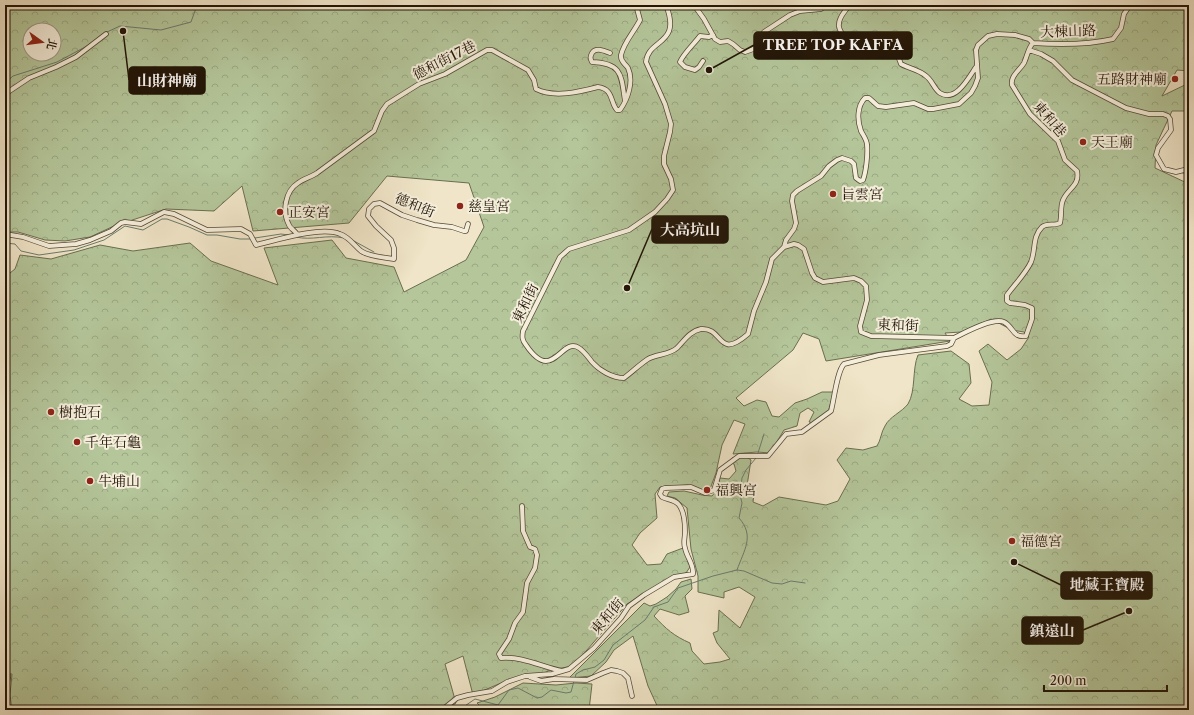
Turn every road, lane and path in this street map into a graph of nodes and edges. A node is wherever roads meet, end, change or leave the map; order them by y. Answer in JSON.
{"nodes":[{"id":1,"x":636,"y":5,"type":"edge"},
{"id":2,"x":666,"y":5,"type":"edge"},
{"id":3,"x":694,"y":5,"type":"edge"},
{"id":4,"x":825,"y":5,"type":"edge"},
{"id":5,"x":850,"y":5,"type":"edge"},
{"id":6,"x":1130,"y":5,"type":"edge"},
{"id":7,"x":106,"y":34,"type":"dead end"},
{"id":8,"x":713,"y":35,"type":"junction"},
{"id":9,"x":1033,"y":43,"type":"junction"},
{"id":10,"x":1029,"y":50,"type":"junction"},
{"id":11,"x":610,"y":53,"type":"dead end"},
{"id":12,"x":703,"y":61,"type":"dead end"},
{"id":13,"x":977,"y":66,"type":"junction"},
{"id":14,"x":5,"y":94,"type":"edge"},
{"id":15,"x":625,"y":101,"type":"junction"},
{"id":16,"x":1189,"y":174,"type":"edge"},
{"id":17,"x":468,"y":224,"type":"dead end"},
{"id":18,"x":5,"y":234,"type":"edge"},
{"id":19,"x":296,"y":235,"type":"junction"},
{"id":20,"x":784,"y":247,"type":"junction"},
{"id":21,"x":954,"y":338,"type":"junction"},
{"id":22,"x":522,"y":506,"type":"dead end"},
{"id":23,"x":564,"y":671,"type":"junction"},
{"id":24,"x":528,"y":676,"type":"junction"},
{"id":25,"x":632,"y":696,"type":"dead end"},
{"id":26,"x":442,"y":710,"type":"edge"}],
"edges":[{"from":1,"to":15,"type":"street"},
{"from":2,"to":20,"type":"street","name":"東和街"},
{"from":3,"to":8,"type":"street"},
{"from":4,"to":8,"type":"street"},
{"from":5,"to":13,"type":"street"},
{"from":6,"to":9,"type":"street","name":"大棟山路"},
{"from":7,"to":14,"type":"street"},
{"from":8,"to":12,"type":"street"},
{"from":9,"to":10,"type":"street"},
{"from":9,"to":13,"type":"street"},
{"from":10,"to":16,"type":"street"},
{"from":10,"to":21,"type":"street","name":"東和巷"},
{"from":11,"to":15,"type":"street"},
{"from":13,"to":20,"type":"street"},
{"from":15,"to":19,"type":"street","name":"德和街17巷"},
{"from":17,"to":19,"type":"street","name":"德和街"},
{"from":18,"to":19,"type":"street","name":"德和街"},
{"from":20,"to":21,"type":"street","name":"東和街"},
{"from":21,"to":23,"type":"street","name":"東和街"},
{"from":22,"to":23,"type":"street"},
{"from":23,"to":24,"type":"street","name":"東和街"},
{"from":24,"to":25,"type":"street"},
{"from":24,"to":26,"type":"street","name":"東和街"}]}
